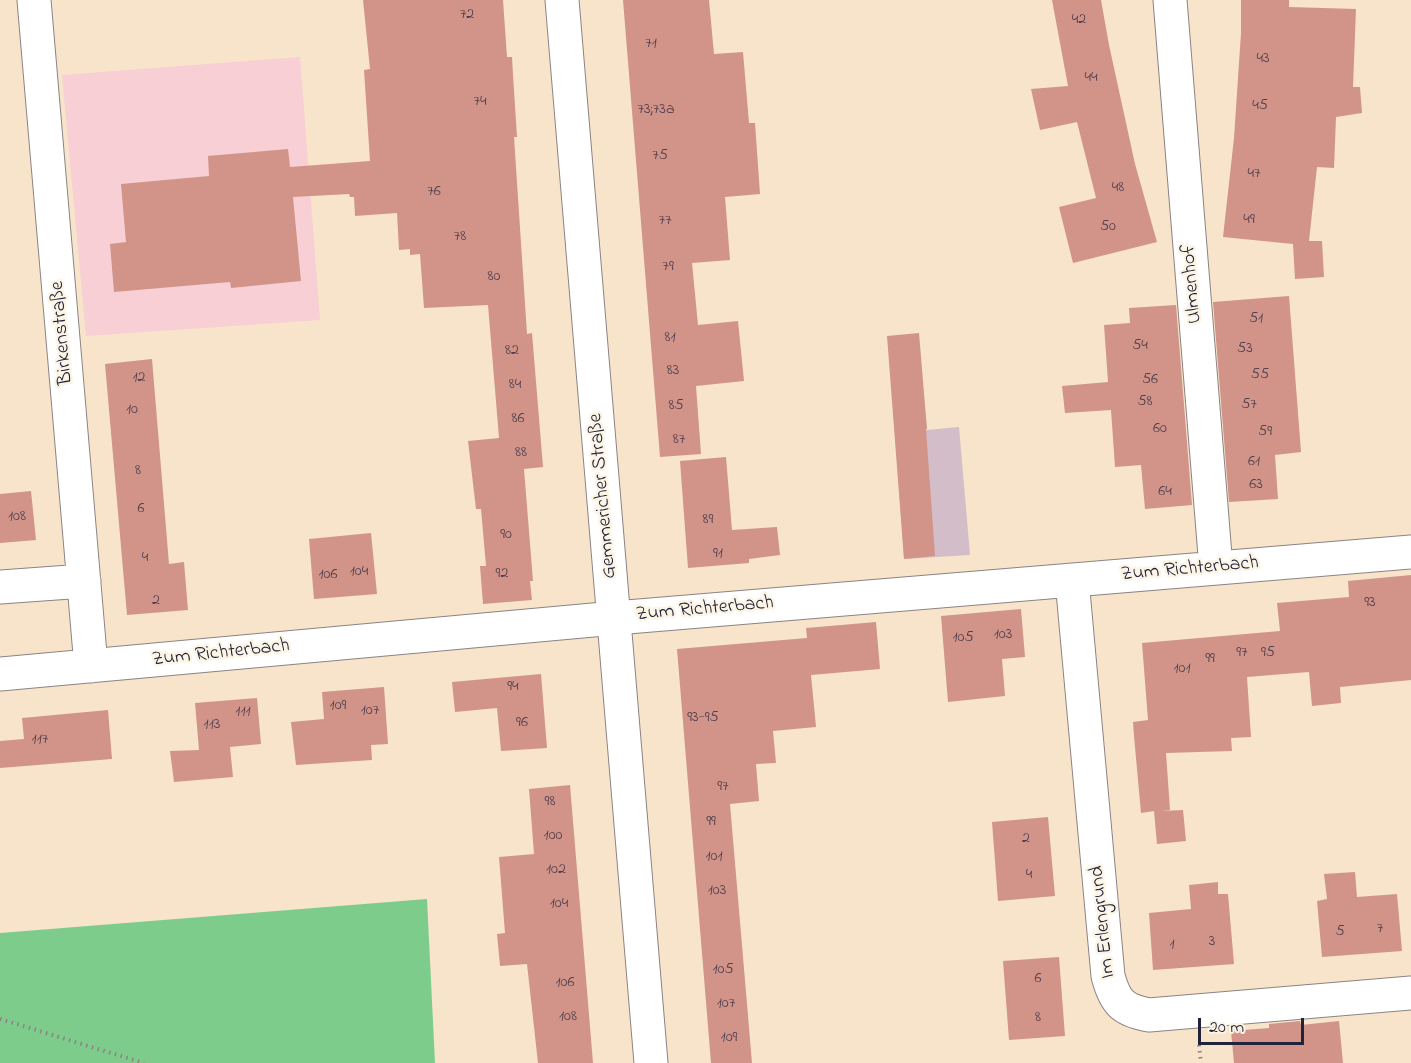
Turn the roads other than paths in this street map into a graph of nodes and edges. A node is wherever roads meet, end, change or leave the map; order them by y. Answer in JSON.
{"nodes":[{"id":1,"x":34,"y":0,"type":"edge"},
{"id":2,"x":562,"y":0,"type":"edge"},
{"id":3,"x":1170,"y":0,"type":"edge"},
{"id":4,"x":1411,"y":552,"type":"edge"},
{"id":5,"x":1216,"y":568,"type":"junction"},
{"id":6,"x":1072,"y":580,"type":"junction"},
{"id":7,"x":84,"y":581,"type":"junction"},
{"id":8,"x":0,"y":587,"type":"edge"},
{"id":9,"x":615,"y":618,"type":"junction"},
{"id":10,"x":91,"y":666,"type":"junction"},
{"id":11,"x":0,"y":674,"type":"edge"},
{"id":12,"x":1411,"y":993,"type":"edge"},
{"id":13,"x":651,"y":1063,"type":"edge"}],
"edges":[{"from":1,"to":7,"type":"street","name":"Birkenstraße"},
{"from":2,"to":9,"type":"street","name":"Gemmericher Straße"},
{"from":3,"to":5,"type":"street","name":"Ulmenhof"},
{"from":4,"to":5,"type":"street","name":"Zum Richterbach"},
{"from":5,"to":6,"type":"street","name":"Zum Richterbach"},
{"from":6,"to":9,"type":"street","name":"Zum Richterbach"},
{"from":6,"to":12,"type":"street","name":"Im Erlengrund"},
{"from":7,"to":8,"type":"street"},
{"from":7,"to":10,"type":"street","name":"Birkenstraße"},
{"from":9,"to":10,"type":"street","name":"Zum Richterbach"},
{"from":9,"to":13,"type":"street","name":"Gemmericher Straße"},
{"from":10,"to":11,"type":"street","name":"Zum Richterbach"}]}
